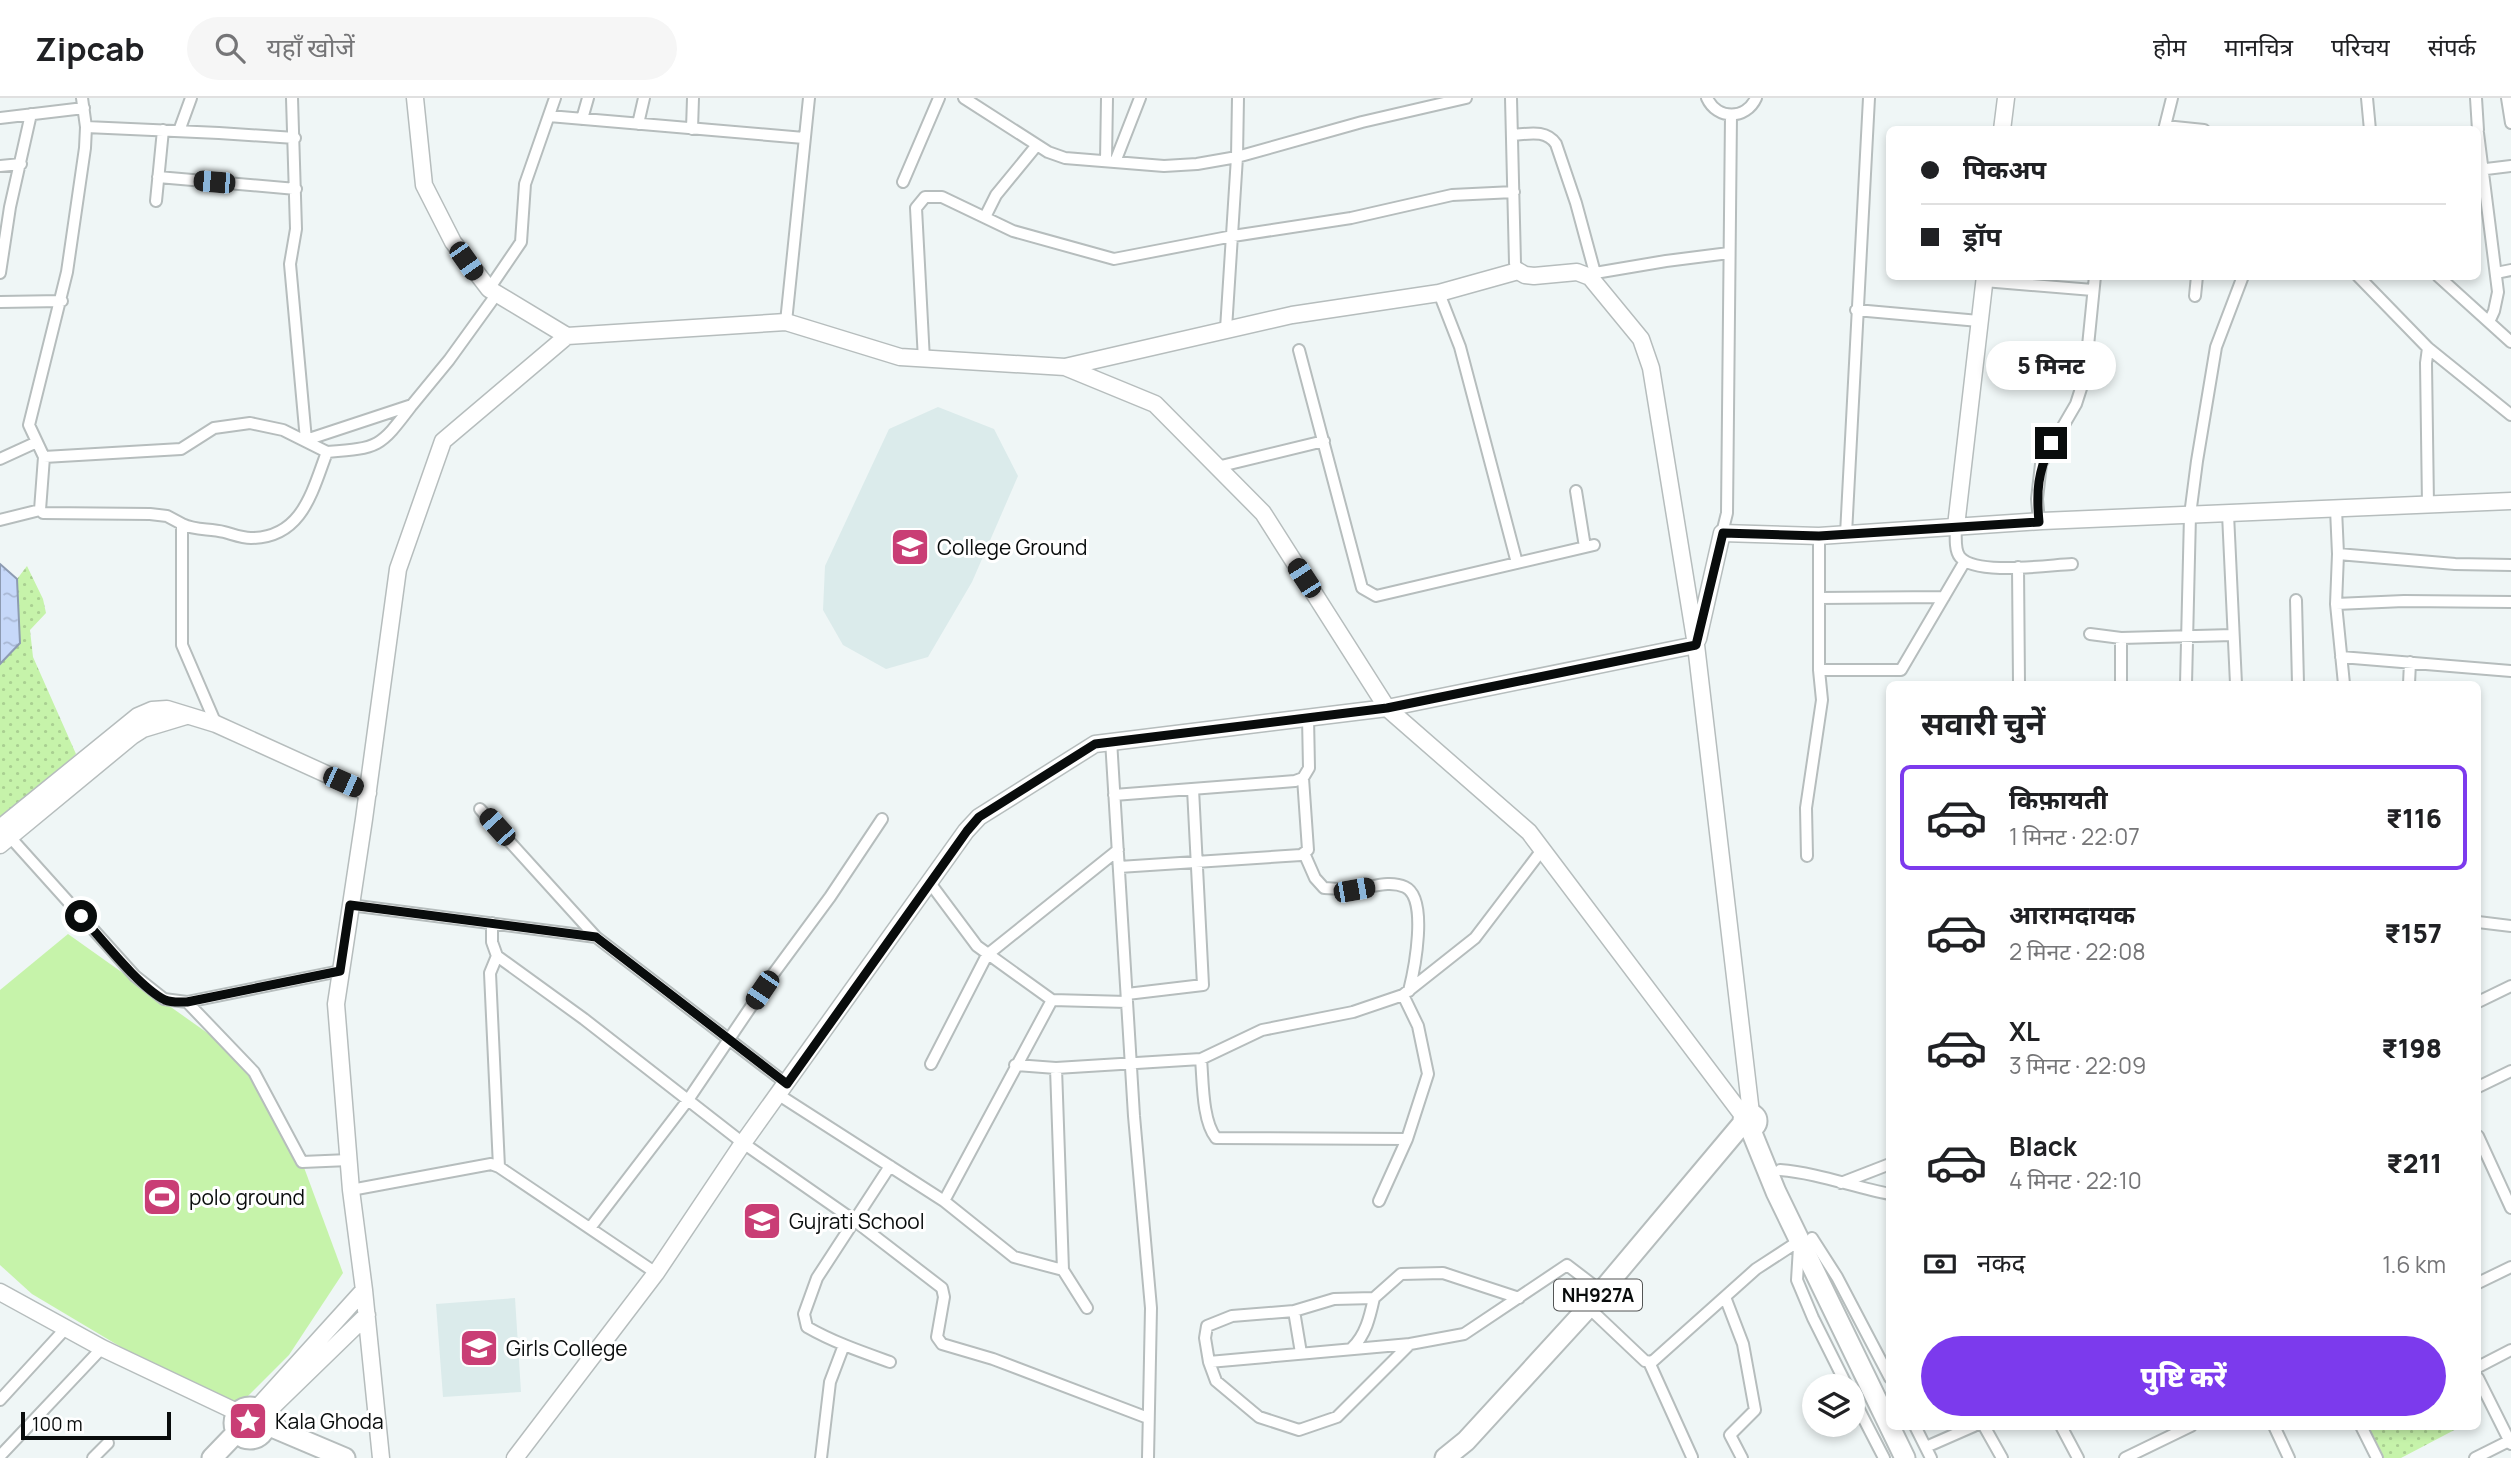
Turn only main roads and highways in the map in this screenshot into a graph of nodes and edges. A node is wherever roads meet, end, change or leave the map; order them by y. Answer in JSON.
{"nodes":[{"id":1,"x":415,"y":98,"type":"edge"},
{"id":2,"x":2006,"y":98,"type":"edge"},
{"id":3,"x":2002,"y":126,"type":"edge"},
{"id":4,"x":1985,"y":280,"type":"edge"},
{"id":5,"x":567,"y":337,"type":"junction"},
{"id":6,"x":1065,"y":367,"type":"junction"},
{"id":7,"x":2511,"y":501,"type":"edge"},
{"id":8,"x":1956,"y":526,"type":"junction"},
{"id":9,"x":1696,"y":645,"type":"junction"},
{"id":10,"x":1387,"y":708,"type":"junction"},
{"id":11,"x":368,"y":793,"type":"junction"},
{"id":12,"x":3,"y":836,"type":"edge"},
{"id":13,"x":1749,"y":1122,"type":"junction"},
{"id":14,"x":1805,"y":1239,"type":"junction"},
{"id":15,"x":364,"y":1290,"type":"junction"},
{"id":16,"x":0,"y":1292,"type":"edge"},
{"id":17,"x":1591,"y":1310,"type":"junction"},
{"id":18,"x":367,"y":1315,"type":"junction"},
{"id":19,"x":1886,"y":1394,"type":"edge"},
{"id":20,"x":237,"y":1412,"type":"joint"},
{"id":21,"x":1886,"y":1416,"type":"edge"},
{"id":22,"x":255,"y":1425,"type":"junction"},
{"id":23,"x":1892,"y":1430,"type":"edge"},
{"id":24,"x":1905,"y":1430,"type":"edge"},
{"id":25,"x":1925,"y":1454,"type":"edge"},
{"id":26,"x":212,"y":1458,"type":"edge"},
{"id":27,"x":224,"y":1458,"type":"edge"},
{"id":28,"x":321,"y":1458,"type":"edge"},
{"id":29,"x":345,"y":1458,"type":"edge"},
{"id":30,"x":381,"y":1458,"type":"edge"},
{"id":31,"x":515,"y":1458,"type":"edge"},
{"id":32,"x":1445,"y":1458,"type":"edge"},
{"id":33,"x":1457,"y":1458,"type":"edge"},
{"id":34,"x":1905,"y":1458,"type":"edge"}],
"edges":[{"from":1,"to":5,"type":"main road"},
{"from":2,"to":3,"type":"main road"},
{"from":4,"to":8,"type":"main road"},
{"from":5,"to":6,"type":"main road"},
{"from":5,"to":11,"type":"main road"},
{"from":6,"to":9,"type":"main road"},
{"from":6,"to":10,"type":"main road"},
{"from":7,"to":8,"type":"main road"},
{"from":8,"to":9,"type":"main road"},
{"from":9,"to":10,"type":"main road"},
{"from":9,"to":13,"type":"main road"},
{"from":10,"to":13,"type":"main road"},
{"from":10,"to":31,"type":"main road"},
{"from":11,"to":12,"type":"main road"},
{"from":11,"to":15,"type":"main road"},
{"from":13,"to":14,"type":"highway"},
{"from":13,"to":14,"type":"highway"},
{"from":13,"to":17,"type":"highway","number":"NH927A"},
{"from":13,"to":17,"type":"highway","number":"NH927A"},
{"from":14,"to":19,"type":"highway"},
{"from":14,"to":21,"type":"highway"},
{"from":15,"to":18,"type":"main road"},
{"from":15,"to":22,"type":"main road"},
{"from":16,"to":20,"type":"main road"},
{"from":17,"to":32,"type":"highway","number":"NH927A"},
{"from":17,"to":33,"type":"highway","number":"NH927A"},
{"from":18,"to":22,"type":"main road"},
{"from":18,"to":30,"type":"main road"},
{"from":20,"to":22,"type":"highway"},
{"from":22,"to":26,"type":"highway"},
{"from":22,"to":27,"type":"highway"},
{"from":22,"to":28,"type":"highway"},
{"from":22,"to":29,"type":"highway"},
{"from":23,"to":34,"type":"highway"},
{"from":24,"to":25,"type":"highway"}]}
